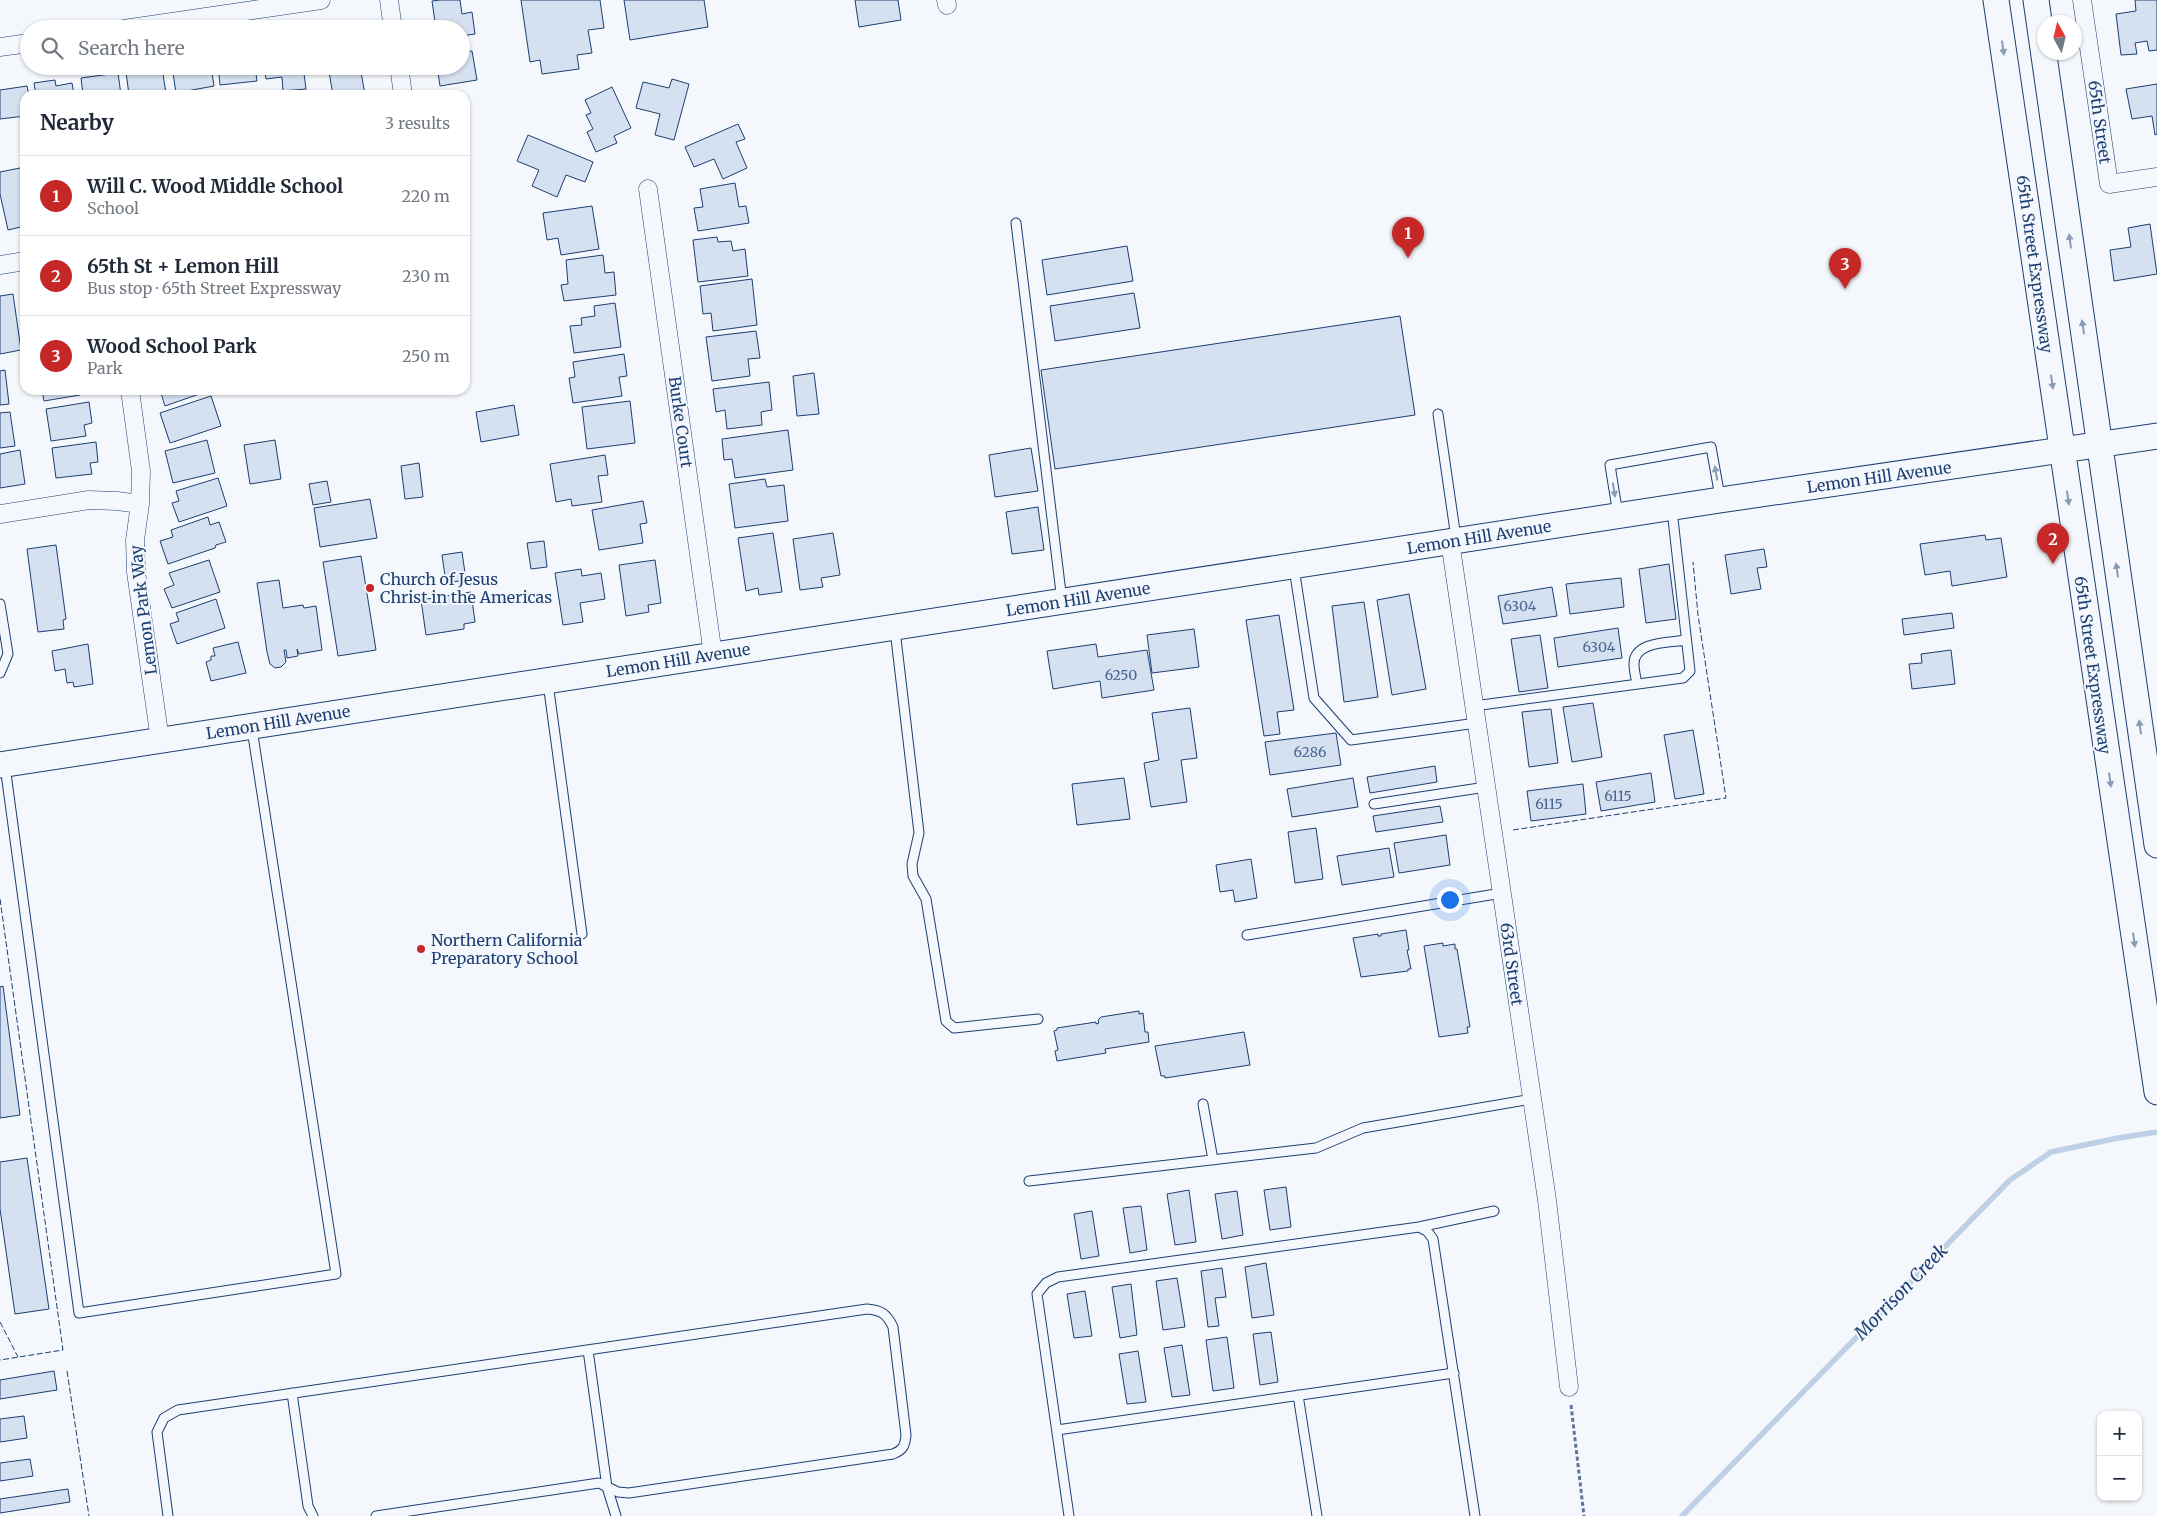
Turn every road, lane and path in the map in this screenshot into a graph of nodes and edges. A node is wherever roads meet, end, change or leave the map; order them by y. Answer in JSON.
{"nodes":[{"id":1,"x":321,"y":0,"type":"edge"},
{"id":2,"x":389,"y":0,"type":"edge"},
{"id":3,"x":1996,"y":0,"type":"edge"},
{"id":4,"x":2036,"y":0,"type":"edge"},
{"id":5,"x":2082,"y":0,"type":"edge"},
{"id":6,"x":185,"y":20,"type":"edge"},
{"id":7,"x":392,"y":20,"type":"edge"},
{"id":8,"x":20,"y":44,"type":"edge"},
{"id":9,"x":0,"y":47,"type":"edge"},
{"id":10,"x":400,"y":75,"type":"edge"},
{"id":11,"x":402,"y":90,"type":"edge"},
{"id":12,"x":2157,"y":177,"type":"edge"},
{"id":13,"x":648,"y":189,"type":"dead end"},
{"id":14,"x":1016,"y":223,"type":"dead end"},
{"id":15,"x":20,"y":262,"type":"edge"},
{"id":16,"x":0,"y":265,"type":"edge"},
{"id":17,"x":131,"y":395,"type":"edge"},
{"id":18,"x":1438,"y":414,"type":"dead end"},
{"id":19,"x":2157,"y":436,"type":"edge"},
{"id":20,"x":2100,"y":445,"type":"junction"},
{"id":21,"x":2061,"y":450,"type":"junction"},
{"id":22,"x":1720,"y":500,"type":"junction"},
{"id":23,"x":140,"y":504,"type":"junction"},
{"id":24,"x":1672,"y":507,"type":"junction"},
{"id":25,"x":0,"y":514,"type":"edge"},
{"id":26,"x":1618,"y":516,"type":"junction"},
{"id":27,"x":1453,"y":541,"type":"junction"},
{"id":28,"x":1294,"y":566,"type":"junction"},
{"id":29,"x":1062,"y":601,"type":"junction"},
{"id":30,"x":0,"y":604,"type":"edge"},
{"id":31,"x":894,"y":627,"type":"junction"},
{"id":32,"x":1686,"y":640,"type":"junction"},
{"id":33,"x":713,"y":655,"type":"junction"},
{"id":34,"x":0,"y":674,"type":"edge"},
{"id":35,"x":547,"y":680,"type":"junction"},
{"id":36,"x":1637,"y":684,"type":"junction"},
{"id":37,"x":1474,"y":706,"type":"junction"},
{"id":38,"x":1477,"y":724,"type":"junction"},
{"id":39,"x":252,"y":726,"type":"junction"},
{"id":40,"x":160,"y":740,"type":"junction"},
{"id":41,"x":2,"y":764,"type":"edge"},
{"id":42,"x":1486,"y":787,"type":"junction"},
{"id":43,"x":1374,"y":804,"type":"dead end"},
{"id":44,"x":2157,"y":844,"type":"edge"},
{"id":45,"x":1502,"y":894,"type":"junction"},
{"id":46,"x":582,"y":934,"type":"dead end"},
{"id":47,"x":1247,"y":935,"type":"dead end"},
{"id":48,"x":1038,"y":1018,"type":"dead end"},
{"id":49,"x":2157,"y":1092,"type":"edge"},
{"id":50,"x":1532,"y":1100,"type":"junction"},
{"id":51,"x":1203,"y":1104,"type":"dead end"},
{"id":52,"x":1213,"y":1160,"type":"junction"},
{"id":53,"x":1028,"y":1181,"type":"dead end"},
{"id":54,"x":1494,"y":1211,"type":"dead end"},
{"id":55,"x":1419,"y":1227,"type":"junction"},
{"id":56,"x":588,"y":1350,"type":"junction"},
{"id":57,"x":1454,"y":1373,"type":"junction"},
{"id":58,"x":1569,"y":1387,"type":"joint"},
{"id":59,"x":292,"y":1393,"type":"junction"},
{"id":60,"x":1298,"y":1395,"type":"junction"},
{"id":61,"x":1056,"y":1430,"type":"junction"},
{"id":62,"x":608,"y":1487,"type":"junction"},
{"id":63,"x":390,"y":1515,"type":"edge"},
{"id":64,"x":168,"y":1516,"type":"edge"},
{"id":65,"x":313,"y":1516,"type":"edge"},
{"id":66,"x":376,"y":1516,"type":"edge"},
{"id":67,"x":616,"y":1516,"type":"edge"},
{"id":68,"x":1069,"y":1516,"type":"edge"},
{"id":69,"x":1317,"y":1516,"type":"edge"},
{"id":70,"x":1475,"y":1516,"type":"edge"},
{"id":71,"x":1584,"y":1516,"type":"edge"}],
"edges":[{"from":1,"to":6,"type":"street"},
{"from":2,"to":7,"type":"street"},
{"from":3,"to":21,"type":"street","name":"65th Street Expressway","one_way":true},
{"from":20,"to":4,"type":"street","one_way":true},
{"from":5,"to":12,"type":"street","name":"65th Street"},
{"from":8,"to":9,"type":"street"},
{"from":10,"to":11,"type":"street"},
{"from":13,"to":33,"type":"street","name":"Burke Court"},
{"from":14,"to":29,"type":"lane"},
{"from":15,"to":16,"type":"street"},
{"from":17,"to":23,"type":"street","name":"Lemon Park Way"},
{"from":18,"to":27,"type":"lane"},
{"from":19,"to":20,"type":"street","name":"Lemon Hill Avenue"},
{"from":20,"to":21,"type":"street","name":"Lemon Hill Avenue"},
{"from":44,"to":20,"type":"street","one_way":true},
{"from":21,"to":22,"type":"street","name":"Lemon Hill Avenue"},
{"from":21,"to":49,"type":"street","name":"65th Street Expressway","one_way":true},
{"from":22,"to":24,"type":"street","name":"Lemon Hill Avenue"},
{"from":22,"to":26,"type":"lane","one_way":true},
{"from":23,"to":25,"type":"street"},
{"from":23,"to":40,"type":"street","name":"Lemon Park Way"},
{"from":24,"to":26,"type":"street","name":"Lemon Hill Avenue"},
{"from":24,"to":32,"type":"lane"},
{"from":26,"to":27,"type":"street","name":"Lemon Hill Avenue"},
{"from":27,"to":28,"type":"street","name":"Lemon Hill Avenue"},
{"from":27,"to":37,"type":"street","name":"63rd Street"},
{"from":28,"to":29,"type":"street","name":"Lemon Hill Avenue"},
{"from":28,"to":38,"type":"lane"},
{"from":29,"to":31,"type":"street","name":"Lemon Hill Avenue"},
{"from":30,"to":34,"type":"lane"},
{"from":31,"to":33,"type":"street","name":"Lemon Hill Avenue"},
{"from":31,"to":48,"type":"lane"},
{"from":32,"to":36,"type":"lane"},
{"from":32,"to":36,"type":"lane"},
{"from":33,"to":35,"type":"street","name":"Lemon Hill Avenue"},
{"from":35,"to":39,"type":"street","name":"Lemon Hill Avenue"},
{"from":35,"to":46,"type":"lane"},
{"from":36,"to":37,"type":"lane"},
{"from":37,"to":38,"type":"street","name":"63rd Street"},
{"from":38,"to":42,"type":"street","name":"63rd Street"},
{"from":39,"to":40,"type":"street","name":"Lemon Hill Avenue"},
{"from":39,"to":41,"type":"lane"},
{"from":40,"to":41,"type":"street","name":"Lemon Hill Avenue"},
{"from":42,"to":43,"type":"lane"},
{"from":42,"to":45,"type":"street","name":"63rd Street"},
{"from":45,"to":47,"type":"lane"},
{"from":45,"to":50,"type":"street","name":"63rd Street"},
{"from":50,"to":52,"type":"lane"},
{"from":50,"to":58,"type":"street","name":"63rd Street"},
{"from":51,"to":52,"type":"lane"},
{"from":52,"to":53,"type":"lane"},
{"from":54,"to":55,"type":"lane"},
{"from":55,"to":57,"type":"lane"},
{"from":55,"to":61,"type":"lane"},
{"from":56,"to":59,"type":"lane"},
{"from":56,"to":62,"type":"lane"},
{"from":56,"to":62,"type":"lane"},
{"from":57,"to":60,"type":"lane"},
{"from":57,"to":70,"type":"lane"},
{"from":58,"to":71,"type":"path"},
{"from":59,"to":64,"type":"lane"},
{"from":59,"to":65,"type":"lane"},
{"from":60,"to":61,"type":"lane"},
{"from":60,"to":69,"type":"lane"},
{"from":61,"to":68,"type":"lane"},
{"from":62,"to":63,"type":"lane"},
{"from":62,"to":67,"type":"lane"},
{"from":63,"to":66,"type":"lane"}]}
